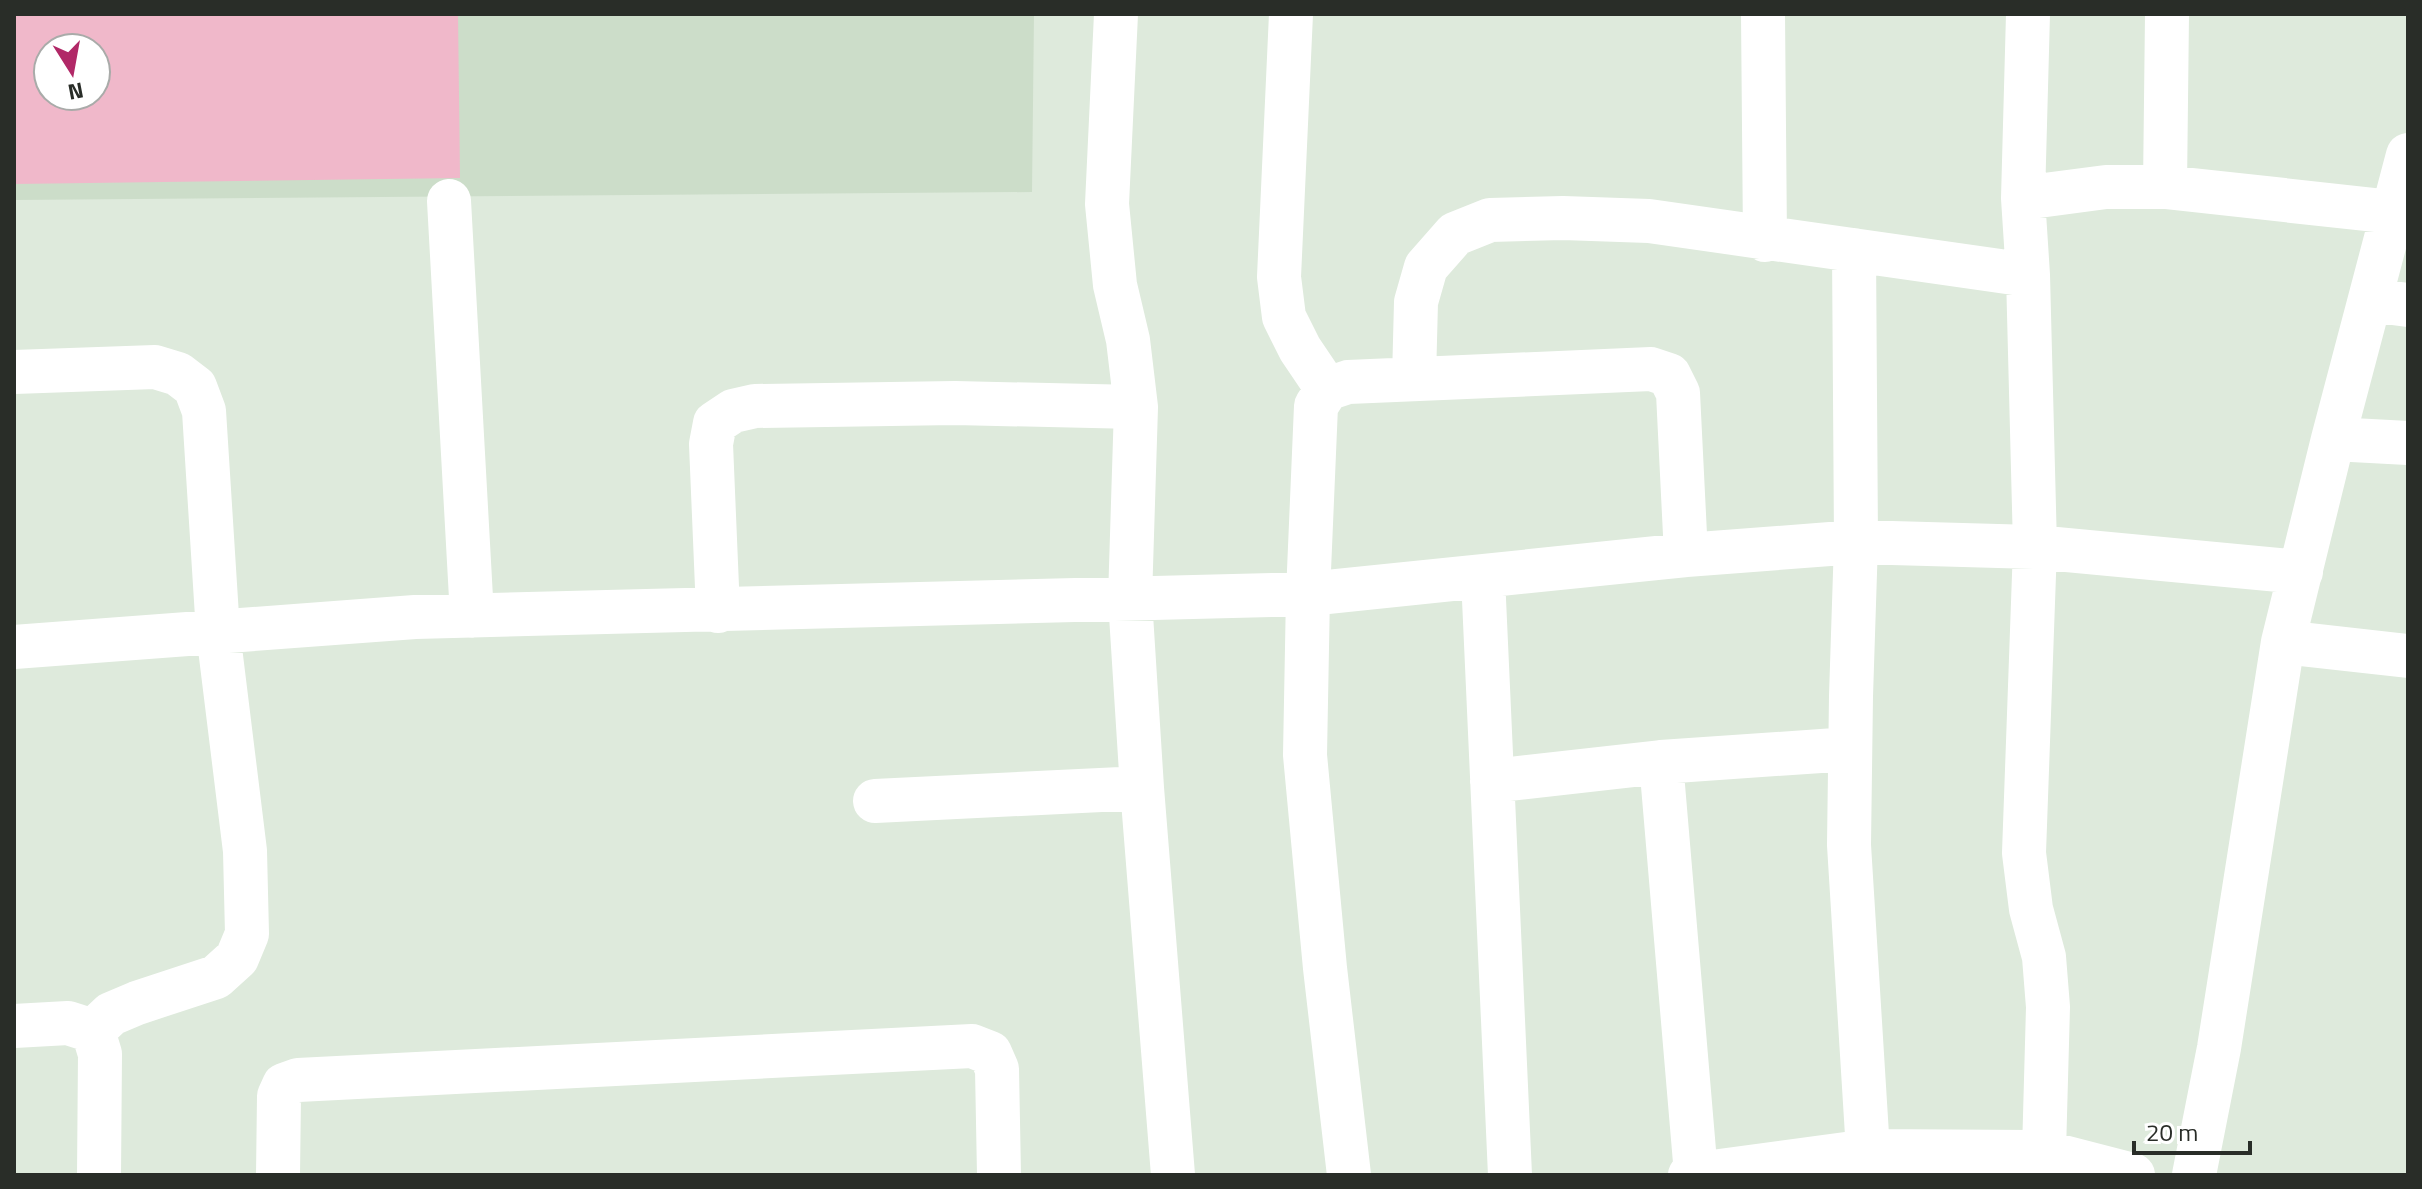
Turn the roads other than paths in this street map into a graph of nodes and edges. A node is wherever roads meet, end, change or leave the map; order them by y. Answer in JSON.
{"nodes":[{"id":1,"x":1116,"y":14,"type":"edge"},
{"id":2,"x":1291,"y":14,"type":"edge"},
{"id":3,"x":1763,"y":14,"type":"edge"},
{"id":4,"x":2028,"y":14,"type":"edge"},
{"id":5,"x":2167,"y":14,"type":"edge"},
{"id":6,"x":2408,"y":155,"type":"edge"},
{"id":7,"x":2165,"y":187,"type":"junction"},
{"id":8,"x":2023,"y":198,"type":"junction"},
{"id":9,"x":449,"y":201,"type":"dead end"},
{"id":10,"x":2393,"y":212,"type":"junction"},
{"id":11,"x":1765,"y":240,"type":"junction"},
{"id":12,"x":1854,"y":250,"type":"junction"},
{"id":13,"x":2028,"y":275,"type":"junction"},
{"id":14,"x":2389,"y":302,"type":"edge"},
{"id":15,"x":14,"y":372,"type":"edge"},
{"id":16,"x":1414,"y":379,"type":"junction"},
{"id":17,"x":1327,"y":389,"type":"junction"},
{"id":18,"x":1136,"y":407,"type":"junction"},
{"id":19,"x":2333,"y":439,"type":"junction"},
{"id":20,"x":2408,"y":443,"type":"edge"},
{"id":21,"x":1856,"y":542,"type":"junction"},
{"id":22,"x":2035,"y":547,"type":"junction"},
{"id":23,"x":1686,"y":555,"type":"junction"},
{"id":24,"x":2301,"y":572,"type":"junction"},
{"id":25,"x":1483,"y":577,"type":"junction"},
{"id":26,"x":1308,"y":594,"type":"junction"},
{"id":27,"x":1130,"y":599,"type":"junction"},
{"id":28,"x":718,"y":611,"type":"junction"},
{"id":29,"x":472,"y":616,"type":"junction"},
{"id":30,"x":218,"y":632,"type":"junction"},
{"id":31,"x":2283,"y":642,"type":"junction"},
{"id":32,"x":14,"y":647,"type":"edge"},
{"id":33,"x":2408,"y":656,"type":"edge"},
{"id":34,"x":1850,"y":749,"type":"junction"},
{"id":35,"x":1661,"y":762,"type":"junction"},
{"id":36,"x":1492,"y":781,"type":"junction"},
{"id":37,"x":1142,"y":788,"type":"junction"},
{"id":38,"x":875,"y":801,"type":"dead end"},
{"id":39,"x":14,"y":1026,"type":"edge"},
{"id":40,"x":93,"y":1031,"type":"junction"},
{"id":41,"x":1868,"y":1151,"type":"junction"},
{"id":42,"x":2044,"y":1152,"type":"junction"},
{"id":43,"x":99,"y":1175,"type":"edge"},
{"id":44,"x":278,"y":1175,"type":"edge"},
{"id":45,"x":999,"y":1175,"type":"edge"},
{"id":46,"x":1173,"y":1175,"type":"edge"},
{"id":47,"x":1349,"y":1175,"type":"edge"},
{"id":48,"x":1510,"y":1175,"type":"edge"},
{"id":49,"x":1693,"y":1175,"type":"edge"},
{"id":50,"x":2133,"y":1175,"type":"edge"},
{"id":51,"x":2194,"y":1175,"type":"edge"}],
"edges":[{"from":1,"to":18,"type":"street"},
{"from":2,"to":17,"type":"street"},
{"from":3,"to":11,"type":"street"},
{"from":4,"to":8,"type":"street"},
{"from":5,"to":7,"type":"street"},
{"from":6,"to":10,"type":"street"},
{"from":7,"to":8,"type":"street"},
{"from":7,"to":10,"type":"street"},
{"from":8,"to":13,"type":"street"},
{"from":9,"to":29,"type":"street"},
{"from":10,"to":14,"type":"street"},
{"from":11,"to":12,"type":"street"},
{"from":11,"to":16,"type":"street"},
{"from":12,"to":13,"type":"street"},
{"from":12,"to":21,"type":"street"},
{"from":13,"to":22,"type":"street"},
{"from":14,"to":19,"type":"street"},
{"from":15,"to":30,"type":"street"},
{"from":16,"to":17,"type":"street"},
{"from":16,"to":23,"type":"street"},
{"from":17,"to":26,"type":"street"},
{"from":18,"to":27,"type":"street"},
{"from":18,"to":28,"type":"street"},
{"from":19,"to":20,"type":"street"},
{"from":19,"to":24,"type":"street"},
{"from":21,"to":22,"type":"street"},
{"from":21,"to":23,"type":"street"},
{"from":21,"to":34,"type":"street"},
{"from":22,"to":24,"type":"street"},
{"from":22,"to":42,"type":"street"},
{"from":23,"to":25,"type":"street"},
{"from":24,"to":31,"type":"street"},
{"from":25,"to":26,"type":"street"},
{"from":25,"to":36,"type":"street"},
{"from":26,"to":27,"type":"street"},
{"from":26,"to":47,"type":"street"},
{"from":27,"to":28,"type":"street"},
{"from":27,"to":37,"type":"street"},
{"from":28,"to":29,"type":"street"},
{"from":29,"to":30,"type":"street"},
{"from":30,"to":32,"type":"street"},
{"from":30,"to":40,"type":"street"},
{"from":31,"to":33,"type":"street"},
{"from":31,"to":51,"type":"street"},
{"from":34,"to":35,"type":"street"},
{"from":34,"to":41,"type":"street"},
{"from":35,"to":36,"type":"street"},
{"from":35,"to":49,"type":"street"},
{"from":36,"to":48,"type":"street"},
{"from":37,"to":38,"type":"street"},
{"from":37,"to":46,"type":"street"},
{"from":39,"to":40,"type":"street"},
{"from":40,"to":43,"type":"street"},
{"from":41,"to":42,"type":"street"},
{"from":41,"to":49,"type":"street"},
{"from":42,"to":50,"type":"street"},
{"from":44,"to":45,"type":"street"}]}
